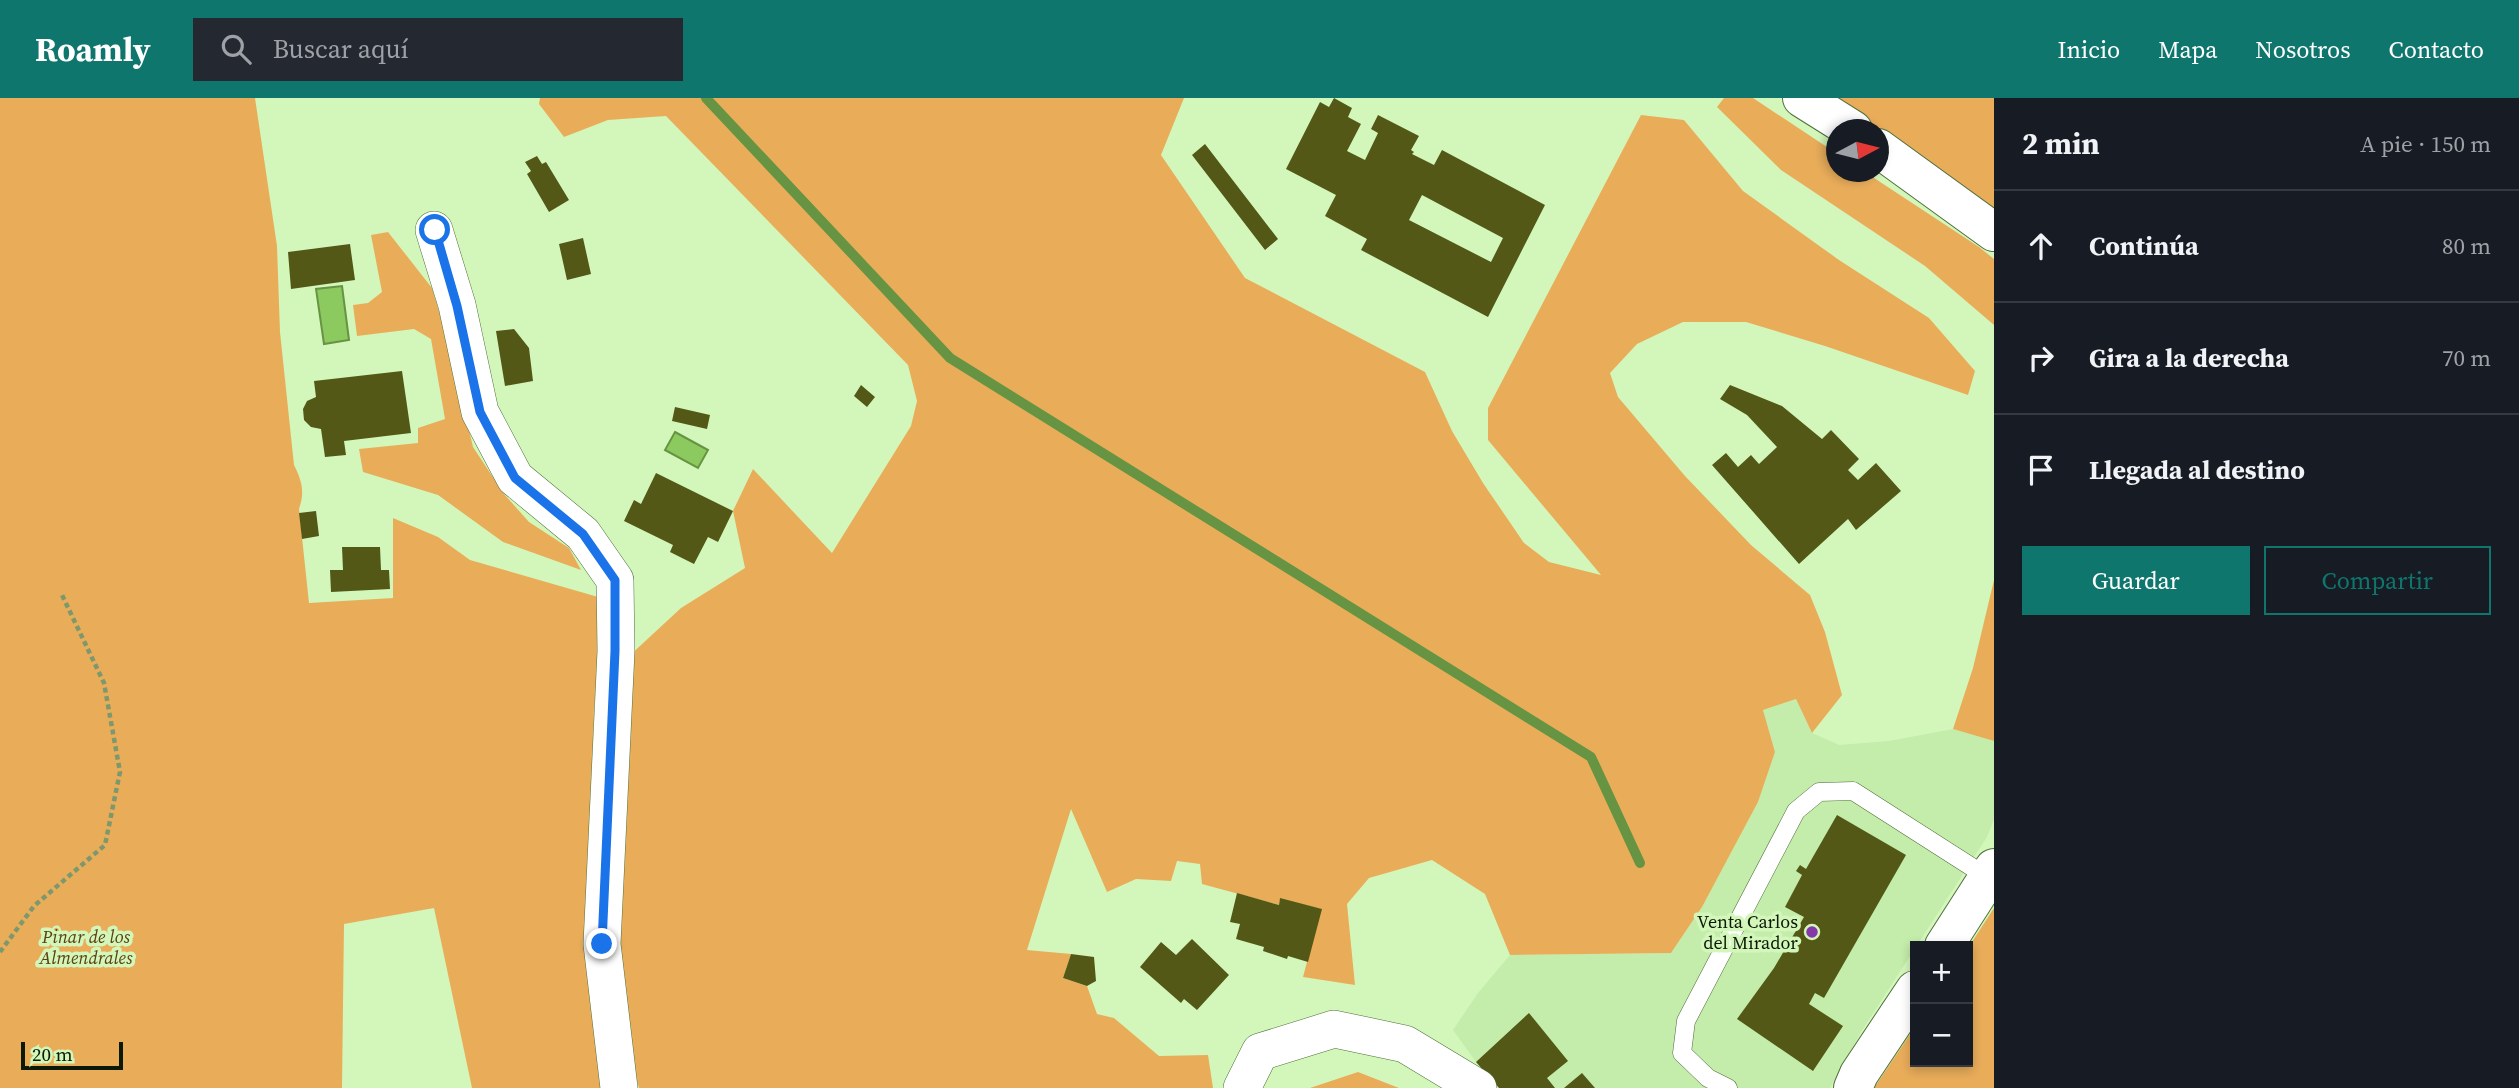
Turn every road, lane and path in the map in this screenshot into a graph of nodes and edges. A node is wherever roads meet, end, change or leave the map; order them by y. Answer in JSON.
{"nodes":[{"id":1,"x":1802,"y":98,"type":"edge"},
{"id":2,"x":1835,"y":119,"type":"edge"},
{"id":3,"x":1889,"y":156,"type":"edge"},
{"id":4,"x":435,"y":230,"type":"dead end"},
{"id":5,"x":1994,"y":232,"type":"edge"},
{"id":6,"x":62,"y":595,"type":"dead end"},
{"id":7,"x":1992,"y":873,"type":"edge"},
{"id":8,"x":1947,"y":941,"type":"edge"},
{"id":9,"x":0,"y":952,"type":"edge"},
{"id":10,"x":1910,"y":998,"type":"edge"},
{"id":11,"x":619,"y":1088,"type":"edge"},
{"id":12,"x":1242,"y":1088,"type":"edge"},
{"id":13,"x":1478,"y":1088,"type":"edge"},
{"id":14,"x":1728,"y":1088,"type":"edge"},
{"id":15,"x":1853,"y":1088,"type":"edge"}],
"edges":[{"from":1,"to":2,"type":"main road"},
{"from":3,"to":5,"type":"main road"},
{"from":4,"to":11,"type":"street"},
{"from":6,"to":9,"type":"path"},
{"from":7,"to":8,"type":"main road"},
{"from":7,"to":14,"type":"lane"},
{"from":10,"to":15,"type":"main road"},
{"from":12,"to":13,"type":"street"}]}
